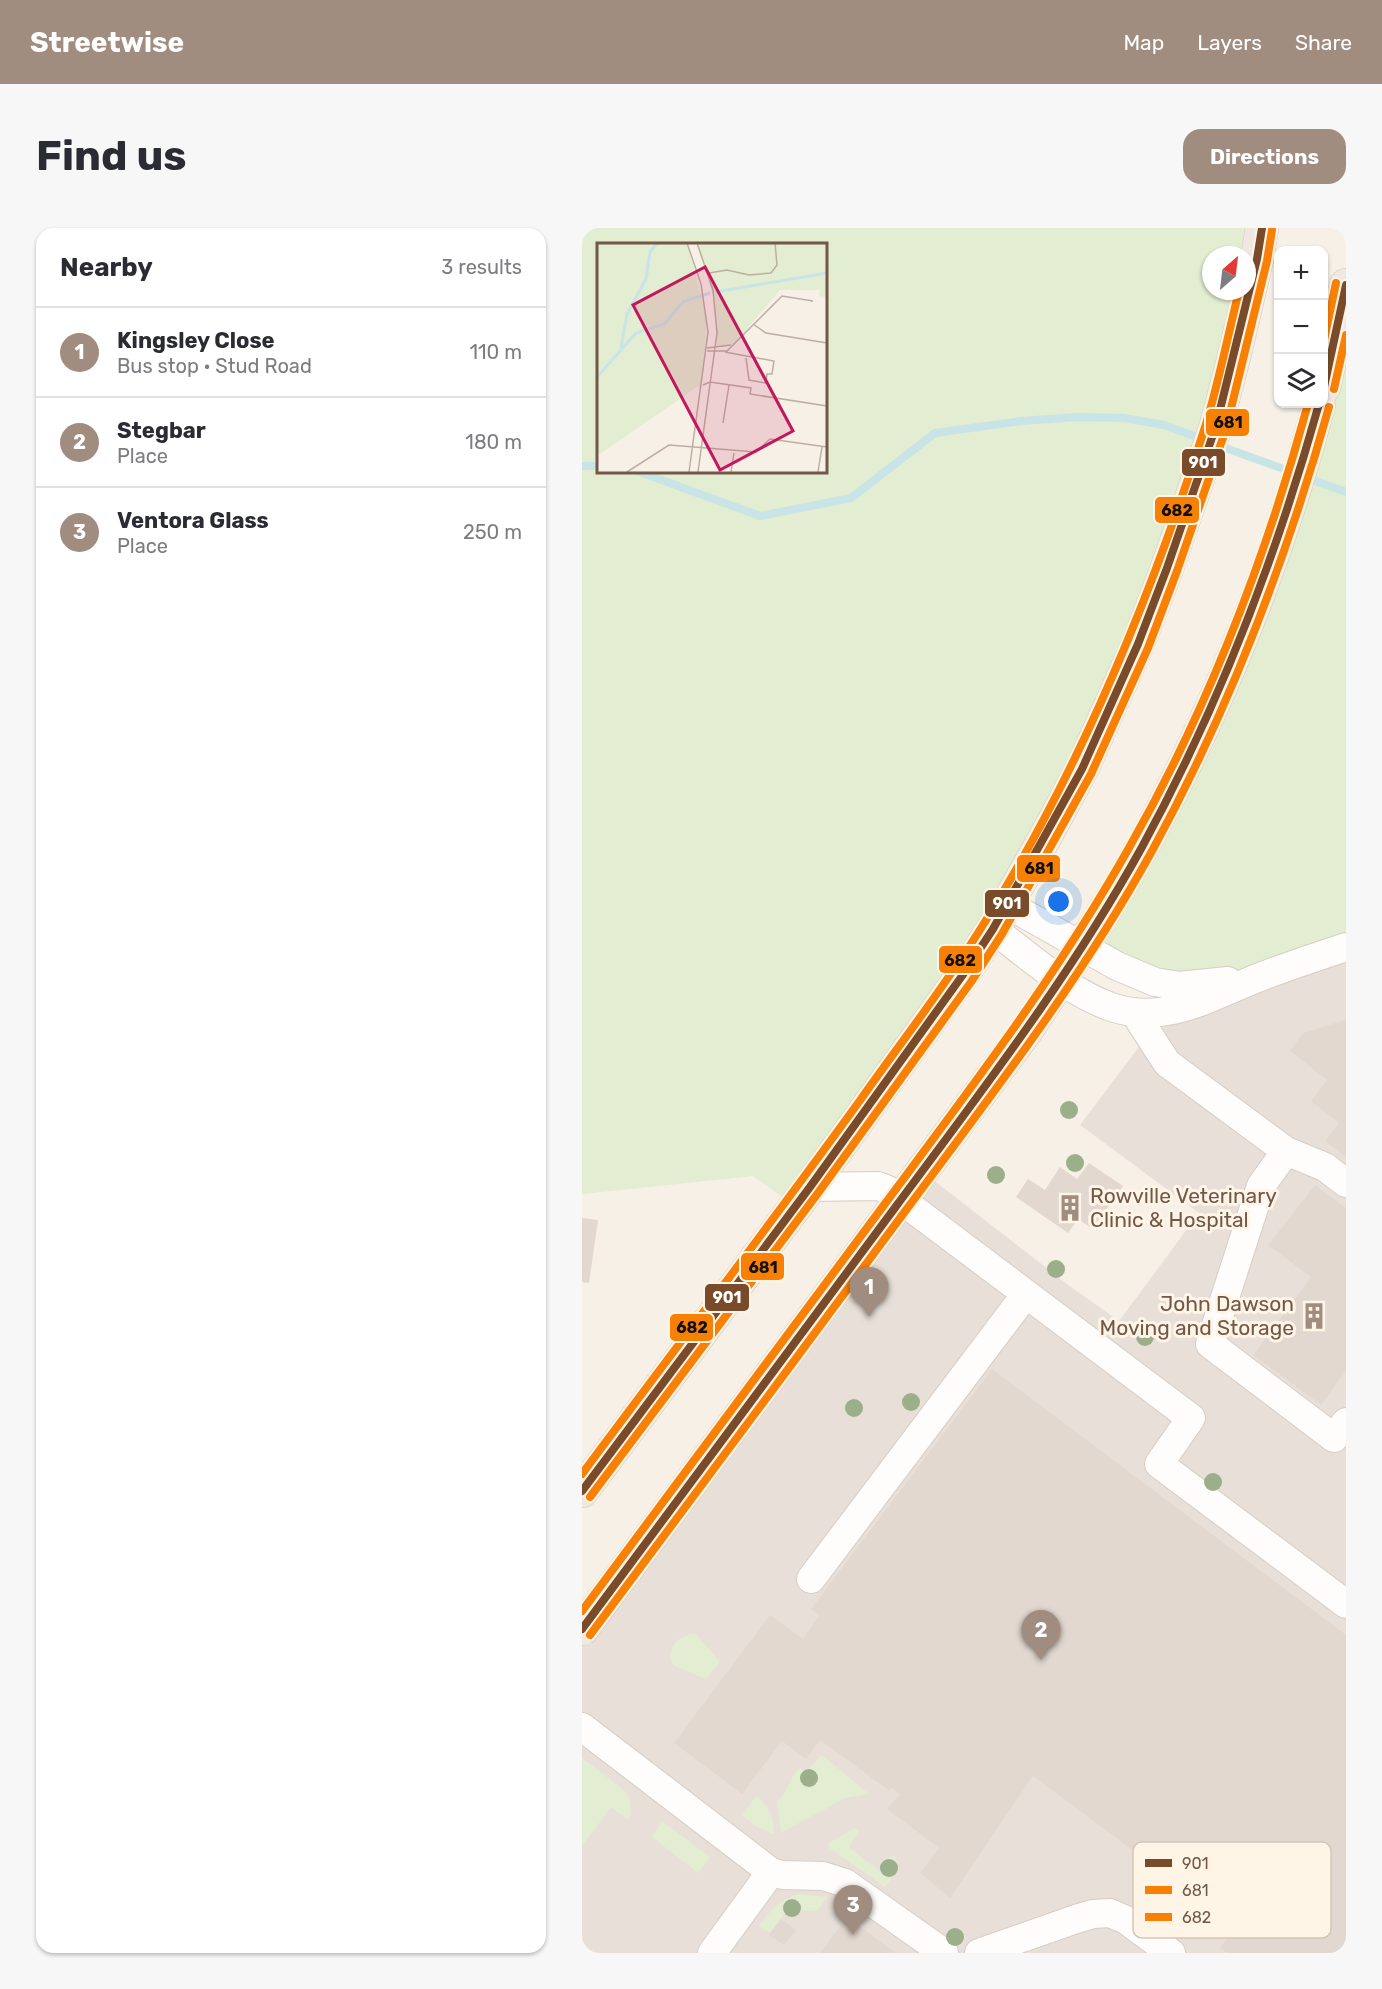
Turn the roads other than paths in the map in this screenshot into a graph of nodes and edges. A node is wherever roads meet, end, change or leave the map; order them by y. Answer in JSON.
{"nodes":[{"id":1,"x":1262,"y":228,"type":"edge"},
{"id":2,"x":1345,"y":295,"type":"edge"},
{"id":3,"x":1328,"y":366,"type":"edge"},
{"id":4,"x":1318,"y":408,"type":"edge"},
{"id":5,"x":1000,"y":917,"type":"junction"},
{"id":6,"x":1083,"y":946,"type":"junction"},
{"id":7,"x":1346,"y":947,"type":"edge"},
{"id":8,"x":1257,"y":978,"type":"junction"},
{"id":9,"x":1061,"y":980,"type":"junction"},
{"id":10,"x":1134,"y":1012,"type":"junction"},
{"id":11,"x":1286,"y":1150,"type":"junction"},
{"id":12,"x":1346,"y":1183,"type":"edge"},
{"id":13,"x":810,"y":1187,"type":"junction"},
{"id":14,"x":902,"y":1200,"type":"junction"},
{"id":15,"x":1026,"y":1294,"type":"junction"},
{"id":16,"x":1346,"y":1422,"type":"edge"},
{"id":17,"x":582,"y":1491,"type":"edge"},
{"id":18,"x":811,"y":1579,"type":"dead end"},
{"id":19,"x":1346,"y":1604,"type":"edge"},
{"id":20,"x":582,"y":1629,"type":"edge"},
{"id":21,"x":582,"y":1726,"type":"edge"},
{"id":22,"x":771,"y":1872,"type":"junction"},
{"id":23,"x":1133,"y":1925,"type":"edge"},
{"id":24,"x":1151,"y":1938,"type":"edge"},
{"id":25,"x":712,"y":1953,"type":"edge"},
{"id":26,"x":944,"y":1953,"type":"edge"},
{"id":27,"x":979,"y":1953,"type":"edge"},
{"id":28,"x":1171,"y":1953,"type":"edge"}],
"edges":[{"from":1,"to":5,"type":"highway"},
{"from":2,"to":3,"type":"highway"},
{"from":4,"to":6,"type":"highway"},
{"from":5,"to":6,"type":"street"},
{"from":5,"to":9,"type":"street"},
{"from":5,"to":13,"type":"highway"},
{"from":6,"to":8,"type":"street"},
{"from":6,"to":9,"type":"highway"},
{"from":7,"to":8,"type":"street"},
{"from":8,"to":10,"type":"street"},
{"from":9,"to":10,"type":"street"},
{"from":9,"to":14,"type":"highway"},
{"from":10,"to":11,"type":"street"},
{"from":11,"to":12,"type":"street"},
{"from":11,"to":16,"type":"street"},
{"from":13,"to":14,"type":"street"},
{"from":13,"to":17,"type":"highway"},
{"from":14,"to":15,"type":"street"},
{"from":14,"to":20,"type":"highway"},
{"from":15,"to":18,"type":"street"},
{"from":15,"to":19,"type":"street"},
{"from":21,"to":22,"type":"street"},
{"from":22,"to":25,"type":"street"},
{"from":22,"to":26,"type":"street"},
{"from":23,"to":27,"type":"street"},
{"from":24,"to":28,"type":"street"}]}
